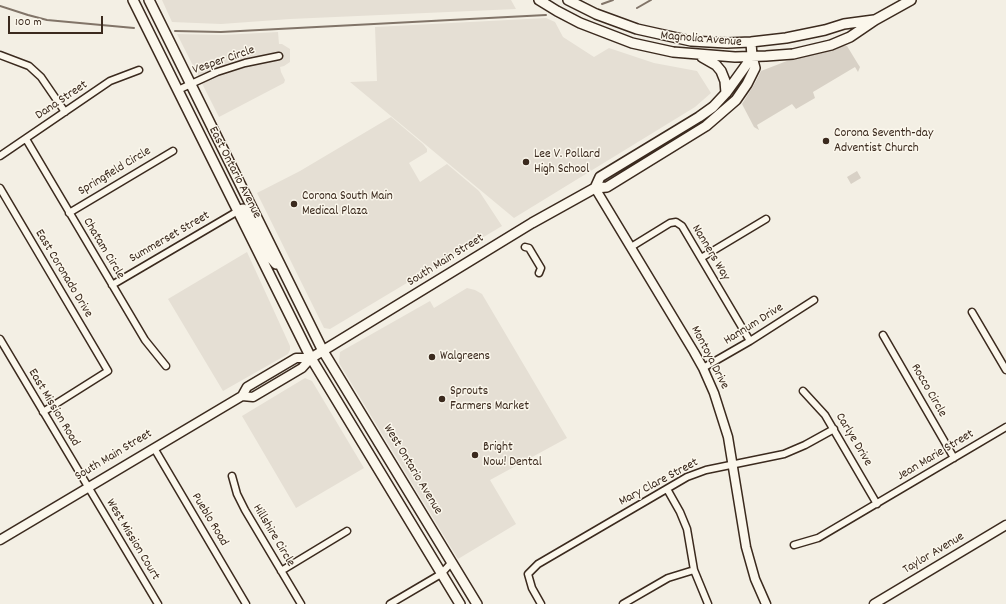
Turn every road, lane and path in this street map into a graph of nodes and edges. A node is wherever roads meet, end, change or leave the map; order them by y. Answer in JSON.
{"nodes":[{"id":1,"x":134,"y":0,"type":"edge"},
{"id":2,"x":149,"y":0,"type":"edge"},
{"id":3,"x":539,"y":0,"type":"edge"},
{"id":4,"x":568,"y":0,"type":"edge"},
{"id":5,"x":911,"y":0,"type":"edge"},
{"id":6,"x":875,"y":20,"type":"junction"},
{"id":7,"x":751,"y":42,"type":"junction"},
{"id":8,"x":0,"y":55,"type":"edge"},
{"id":9,"x":697,"y":55,"type":"junction"},
{"id":10,"x":279,"y":56,"type":"dead end"},
{"id":11,"x":752,"y":57,"type":"junction"},
{"id":12,"x":139,"y":70,"type":"dead end"},
{"id":13,"x":191,"y":84,"type":"junction"},
{"id":14,"x":178,"y":90,"type":"junction"},
{"id":15,"x":726,"y":93,"type":"junction"},
{"id":16,"x":65,"y":112,"type":"junction"},
{"id":17,"x":26,"y":139,"type":"junction"},
{"id":18,"x":173,"y":151,"type":"dead end"},
{"id":19,"x":0,"y":156,"type":"edge"},
{"id":20,"x":0,"y":188,"type":"edge"},
{"id":21,"x":595,"y":188,"type":"junction"},
{"id":22,"x":238,"y":211,"type":"junction"},
{"id":23,"x":69,"y":212,"type":"junction"},
{"id":24,"x":766,"y":219,"type":"dead end"},
{"id":25,"x":525,"y":247,"type":"dead end"},
{"id":26,"x":630,"y":247,"type":"junction"},
{"id":27,"x":701,"y":258,"type":"junction"},
{"id":28,"x":539,"y":274,"type":"dead end"},
{"id":29,"x":286,"y":276,"type":"junction"},
{"id":30,"x":112,"y":285,"type":"junction"},
{"id":31,"x":814,"y":300,"type":"dead end"},
{"id":32,"x":972,"y":312,"type":"dead end"},
{"id":33,"x":883,"y":335,"type":"dead end"},
{"id":34,"x":0,"y":339,"type":"edge"},
{"id":35,"x":750,"y":341,"type":"junction"},
{"id":36,"x":323,"y":351,"type":"junction"},
{"id":37,"x":311,"y":358,"type":"junction"},
{"id":38,"x":166,"y":366,"type":"dead end"},
{"id":39,"x":704,"y":368,"type":"junction"},
{"id":40,"x":1006,"y":370,"type":"edge"},
{"id":41,"x":803,"y":391,"type":"dead end"},
{"id":42,"x":242,"y":396,"type":"junction"},
{"id":43,"x":43,"y":412,"type":"junction"},
{"id":44,"x":1006,"y":427,"type":"edge"},
{"id":45,"x":834,"y":429,"type":"junction"},
{"id":46,"x":154,"y":448,"type":"junction"},
{"id":47,"x":954,"y":458,"type":"junction"},
{"id":48,"x":732,"y":464,"type":"junction"},
{"id":49,"x":232,"y":476,"type":"dead end"},
{"id":50,"x":88,"y":487,"type":"junction"},
{"id":51,"x":667,"y":489,"type":"junction"},
{"id":52,"x":878,"y":504,"type":"junction"},
{"id":53,"x":1006,"y":525,"type":"edge"},
{"id":54,"x":347,"y":531,"type":"dead end"},
{"id":55,"x":0,"y":540,"type":"edge"},
{"id":56,"x":794,"y":545,"type":"dead end"},
{"id":57,"x":452,"y":562,"type":"junction"},
{"id":58,"x":694,"y":570,"type":"junction"},
{"id":59,"x":281,"y":571,"type":"junction"},
{"id":60,"x":441,"y":574,"type":"junction"},
{"id":61,"x":158,"y":604,"type":"edge"},
{"id":62,"x":246,"y":604,"type":"edge"},
{"id":63,"x":301,"y":604,"type":"edge"},
{"id":64,"x":390,"y":604,"type":"edge"},
{"id":65,"x":460,"y":604,"type":"edge"},
{"id":66,"x":477,"y":604,"type":"edge"},
{"id":67,"x":541,"y":604,"type":"edge"},
{"id":68,"x":623,"y":604,"type":"edge"},
{"id":69,"x":708,"y":604,"type":"edge"},
{"id":70,"x":766,"y":604,"type":"edge"},
{"id":71,"x":874,"y":604,"type":"edge"}],
"edges":[{"from":1,"to":14,"type":"main road","name":"East Ontario Avenue"},
{"from":2,"to":13,"type":"main road","name":"East Ontario Avenue"},
{"from":3,"to":9,"type":"main road","name":"Magnolia Avenue"},
{"from":4,"to":7,"type":"main road","name":"Magnolia Avenue"},
{"from":5,"to":6,"type":"main road"},
{"from":6,"to":7,"type":"main road"},
{"from":6,"to":11,"type":"main road"},
{"from":7,"to":11,"type":"main road","name":"South Main Street"},
{"from":8,"to":16,"type":"street"},
{"from":9,"to":11,"type":"main road","name":"Magnolia Avenue"},
{"from":9,"to":15,"type":"main road"},
{"from":10,"to":13,"type":"street","name":"Vesper Circle"},
{"from":11,"to":15,"type":"main road","name":"South Main Street"},
{"from":11,"to":21,"type":"main road","name":"South Main Street"},
{"from":12,"to":16,"type":"street","name":"Dana Street"},
{"from":13,"to":14,"type":"street","name":"Vesper Circle"},
{"from":13,"to":29,"type":"main road","name":"East Ontario Avenue"},
{"from":14,"to":22,"type":"main road","name":"East Ontario Avenue"},
{"from":15,"to":21,"type":"main road","name":"South Main Street"},
{"from":16,"to":17,"type":"street","name":"Dana Street"},
{"from":17,"to":19,"type":"street","name":"Dana Street"},
{"from":17,"to":23,"type":"street","name":"Chatam Circle"},
{"from":18,"to":23,"type":"street","name":"Springfield Circle"},
{"from":20,"to":43,"type":"street","name":"East Coronado Drive"},
{"from":21,"to":26,"type":"street","name":"Montoya Drive"},
{"from":21,"to":36,"type":"main road","name":"South Main Street"},
{"from":22,"to":29,"type":"main road"},
{"from":22,"to":30,"type":"street","name":"Summerset Street"},
{"from":22,"to":37,"type":"main road","name":"East Ontario Avenue"},
{"from":23,"to":30,"type":"street","name":"Chatam Circle"},
{"from":24,"to":27,"type":"street"},
{"from":25,"to":28,"type":"street"},
{"from":26,"to":27,"type":"street","name":"Nanners Way"},
{"from":26,"to":39,"type":"street","name":"Montoya Drive"},
{"from":27,"to":35,"type":"street","name":"Nanners Way"},
{"from":29,"to":36,"type":"main road","name":"East Ontario Avenue"},
{"from":30,"to":38,"type":"street","name":"Chatam Circle"},
{"from":31,"to":35,"type":"street","name":"Hannum Drive"},
{"from":32,"to":40,"type":"street"},
{"from":33,"to":47,"type":"street","name":"Rocco Circle"},
{"from":34,"to":43,"type":"street","name":"East Mission Road"},
{"from":35,"to":39,"type":"street","name":"Hannum Drive"},
{"from":36,"to":37,"type":"main road","name":"South Main Street"},
{"from":36,"to":57,"type":"main road","name":"West Ontario Avenue"},
{"from":37,"to":42,"type":"street","name":"South Main Street"},
{"from":37,"to":42,"type":"street","name":"South Main Street"},
{"from":37,"to":60,"type":"main road"},
{"from":39,"to":48,"type":"street","name":"Montoya Drive"},
{"from":41,"to":45,"type":"street","name":"Carlye Drive"},
{"from":42,"to":46,"type":"street","name":"South Main Street"},
{"from":43,"to":50,"type":"street","name":"East Mission Road"},
{"from":44,"to":47,"type":"street","name":"Jean Marie Street"},
{"from":45,"to":48,"type":"street","name":"Mary Clare Street"},
{"from":45,"to":52,"type":"street","name":"Carlye Drive"},
{"from":46,"to":50,"type":"street","name":"South Main Street"},
{"from":46,"to":62,"type":"street","name":"Pueblo Road"},
{"from":47,"to":52,"type":"street","name":"Jean Marie Street"},
{"from":48,"to":51,"type":"street","name":"Mary Clare Street"},
{"from":48,"to":70,"type":"street","name":"Montoya Drive"},
{"from":49,"to":59,"type":"street","name":"Hillshire Circle"},
{"from":50,"to":55,"type":"street","name":"South Main Street"},
{"from":50,"to":61,"type":"street","name":"West Mission Court"},
{"from":51,"to":58,"type":"street"},
{"from":51,"to":67,"type":"street","name":"Mary Clare Street"},
{"from":52,"to":56,"type":"street","name":"Jean Marie Street"},
{"from":53,"to":71,"type":"street","name":"Taylor Avenue"},
{"from":54,"to":59,"type":"street"},
{"from":57,"to":60,"type":"street"},
{"from":57,"to":66,"type":"main road","name":"West Ontario Avenue"},
{"from":58,"to":68,"type":"street"},
{"from":58,"to":69,"type":"street"},
{"from":59,"to":63,"type":"street","name":"Hillshire Circle"},
{"from":60,"to":64,"type":"street"},
{"from":60,"to":65,"type":"main road"}]}
